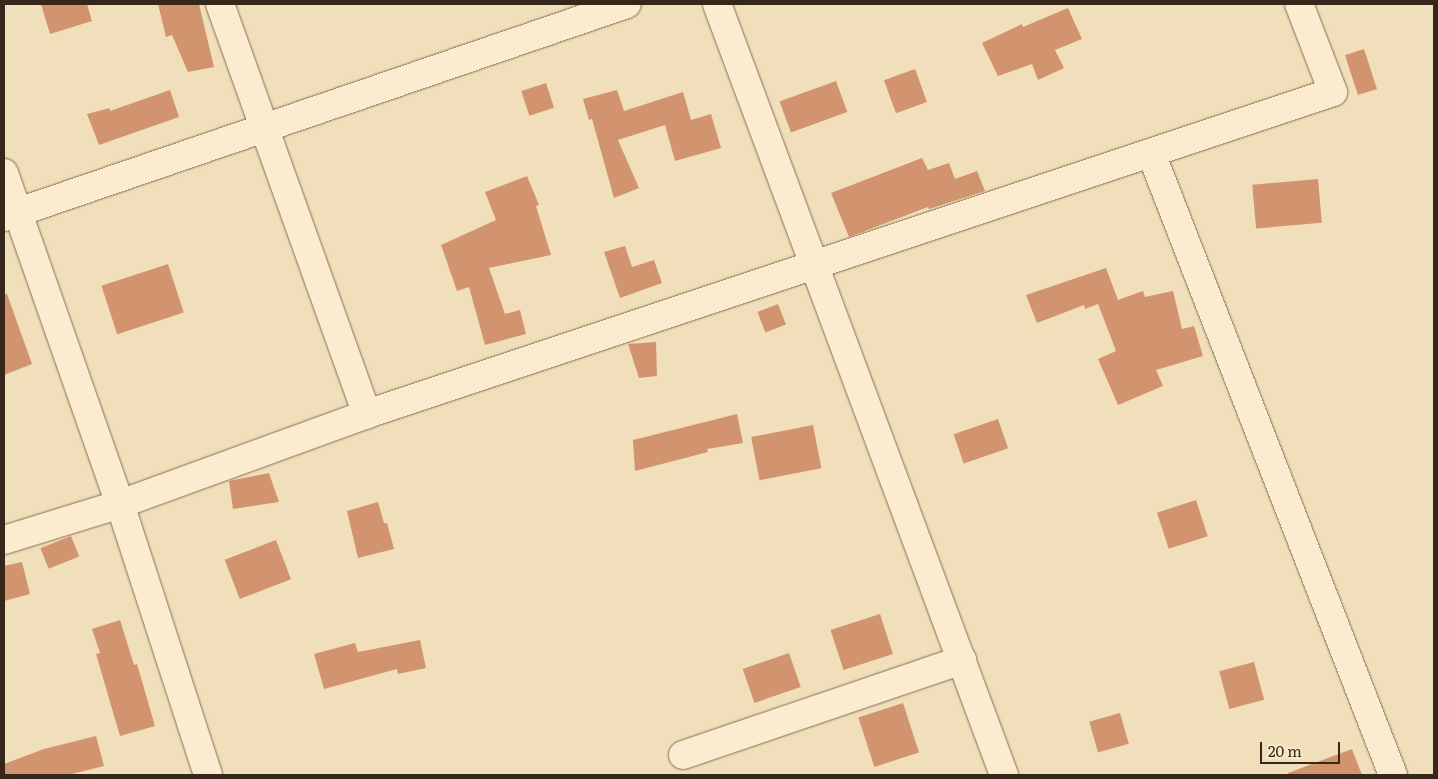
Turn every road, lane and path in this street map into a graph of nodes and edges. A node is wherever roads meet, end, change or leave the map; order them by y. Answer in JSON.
{"nodes":[{"id":1,"x":220,"y":4,"type":"edge"},
{"id":2,"x":627,"y":4,"type":"edge"},
{"id":3,"x":717,"y":4,"type":"edge"},
{"id":4,"x":1299,"y":4,"type":"edge"},
{"id":5,"x":264,"y":127,"type":"junction"},
{"id":6,"x":1151,"y":152,"type":"junction"},
{"id":7,"x":4,"y":173,"type":"edge"},
{"id":8,"x":11,"y":214,"type":"edge"},
{"id":9,"x":814,"y":264,"type":"junction"},
{"id":10,"x":367,"y":414,"type":"junction"},
{"id":11,"x":120,"y":504,"type":"junction"},
{"id":12,"x":4,"y":540,"type":"edge"},
{"id":13,"x":962,"y":660,"type":"junction"},
{"id":14,"x":683,"y":755,"type":"dead end"},
{"id":15,"x":208,"y":775,"type":"edge"},
{"id":16,"x":1004,"y":775,"type":"edge"},
{"id":17,"x":1393,"y":775,"type":"edge"}],
"edges":[{"from":1,"to":5,"type":"street"},
{"from":2,"to":5,"type":"street"},
{"from":3,"to":9,"type":"street"},
{"from":4,"to":6,"type":"street"},
{"from":5,"to":8,"type":"street"},
{"from":5,"to":10,"type":"street"},
{"from":6,"to":9,"type":"street"},
{"from":6,"to":17,"type":"street"},
{"from":7,"to":8,"type":"street"},
{"from":8,"to":11,"type":"street"},
{"from":9,"to":10,"type":"street"},
{"from":9,"to":13,"type":"street"},
{"from":10,"to":11,"type":"street"},
{"from":11,"to":12,"type":"street"},
{"from":11,"to":15,"type":"street"},
{"from":13,"to":14,"type":"street"},
{"from":13,"to":16,"type":"street"}]}
